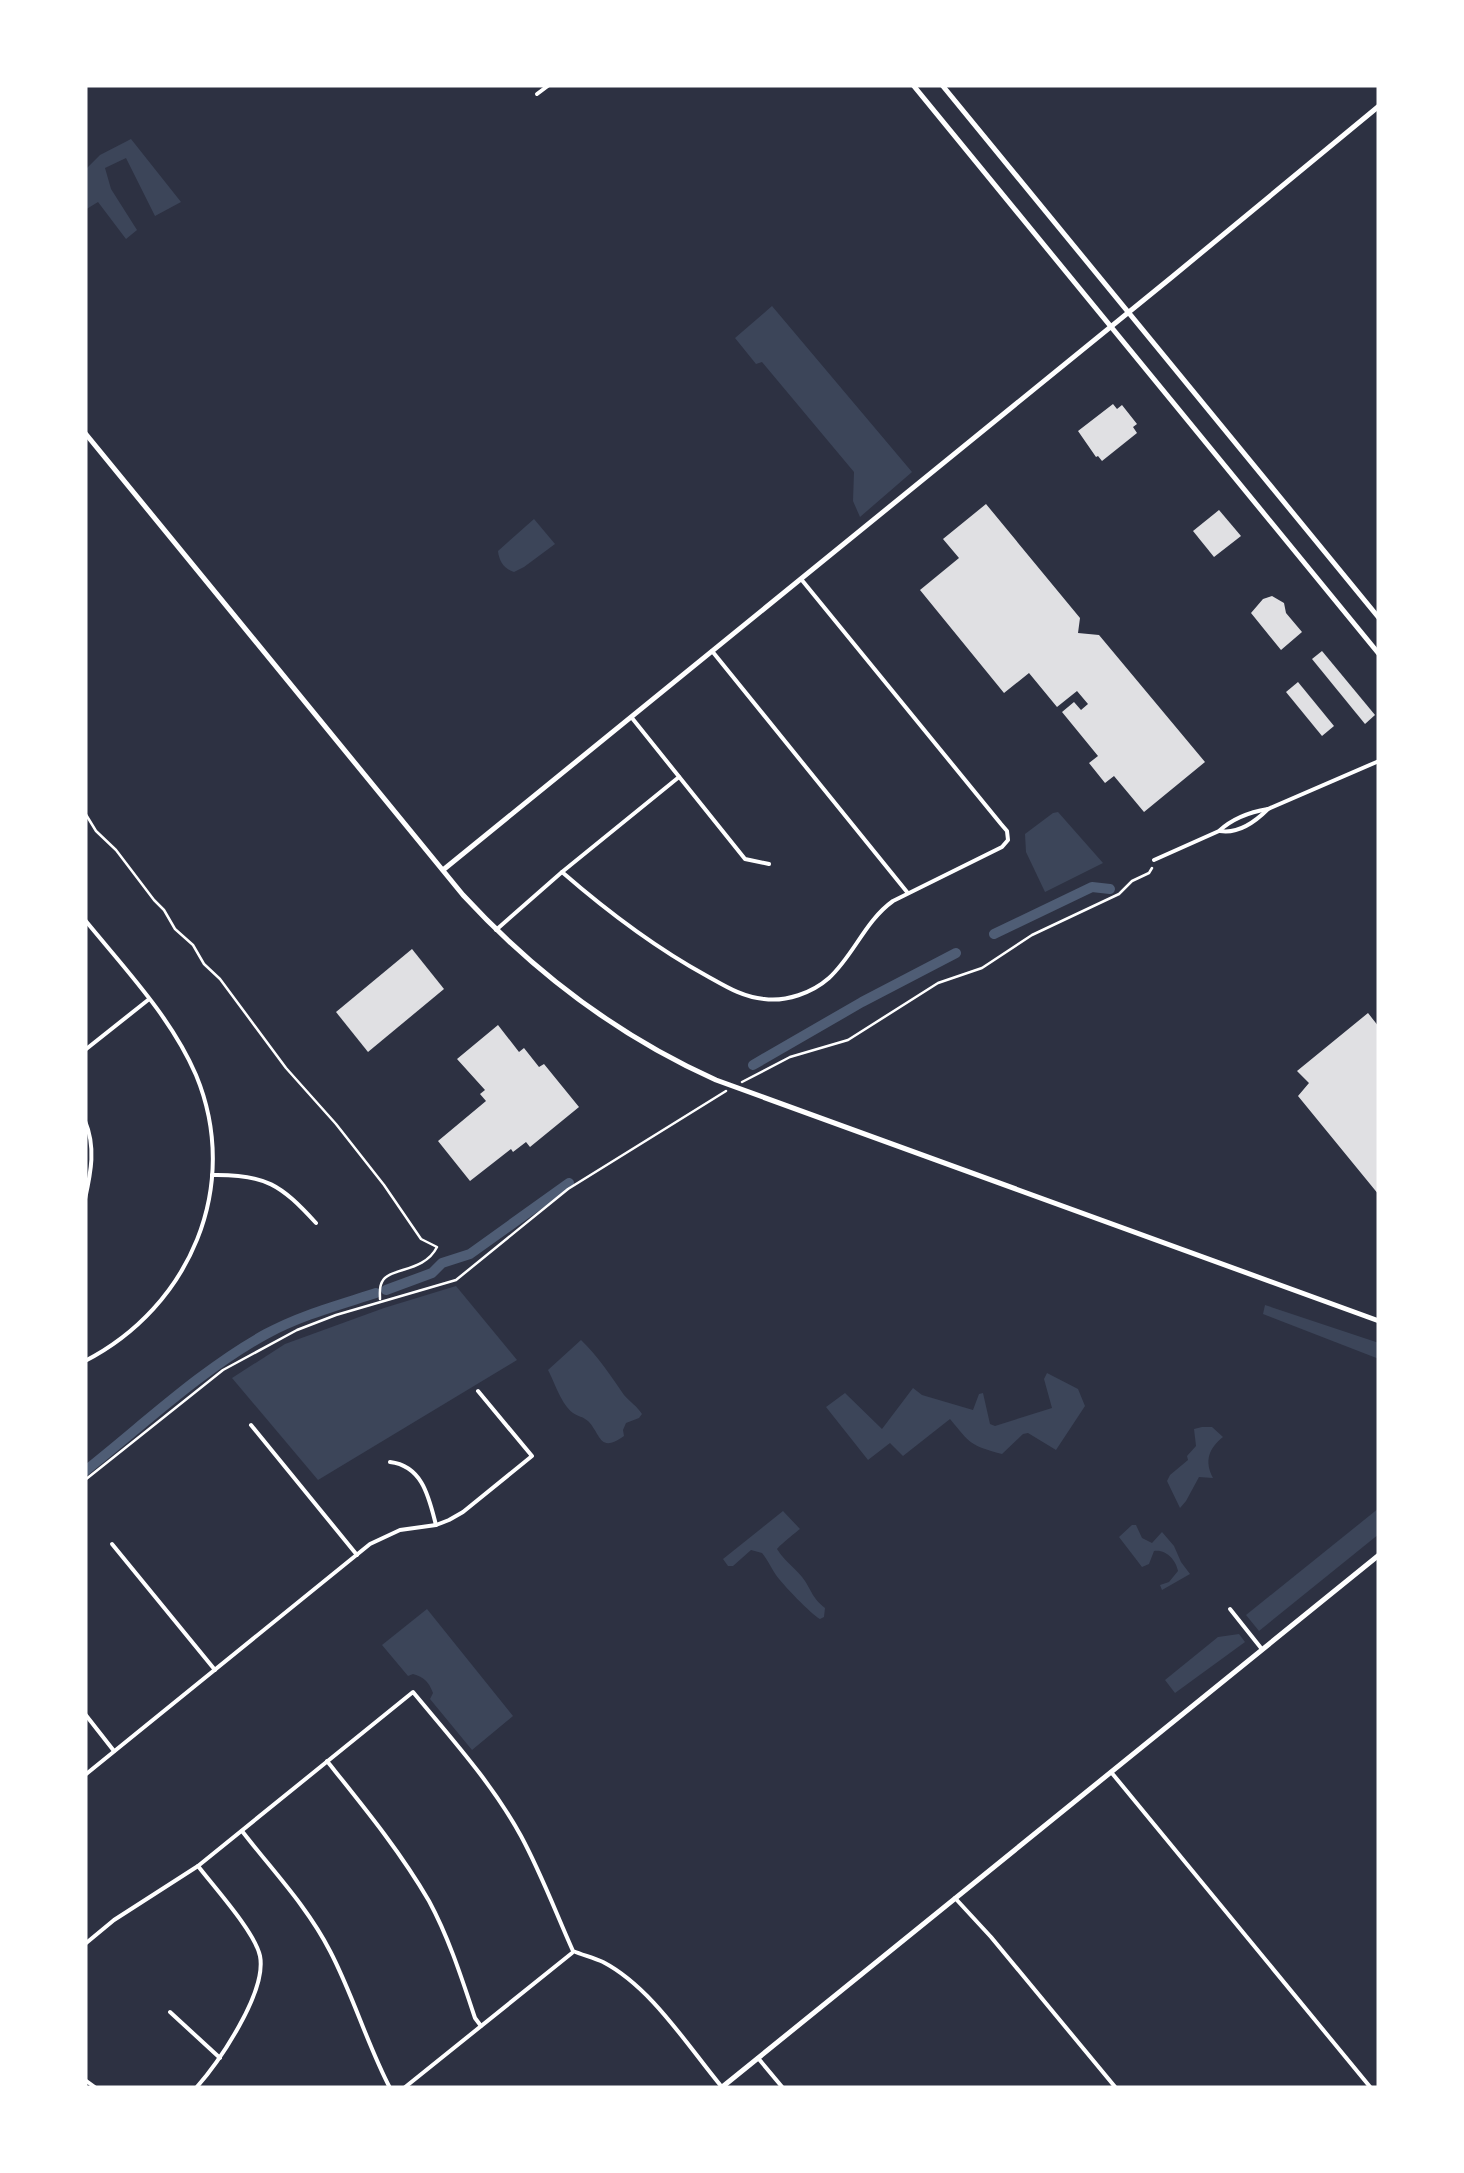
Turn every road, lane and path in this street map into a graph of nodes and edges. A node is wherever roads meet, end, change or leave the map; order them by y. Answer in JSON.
{"nodes":[{"id":1,"x":549,"y":85,"type":"edge"},
{"id":2,"x":913,"y":85,"type":"edge"},
{"id":3,"x":942,"y":85,"type":"edge"},
{"id":4,"x":537,"y":94,"type":"dead end"},
{"id":5,"x":1379,"y":106,"type":"edge"},
{"id":6,"x":1128,"y":313,"type":"junction"},
{"id":7,"x":1111,"y":327,"type":"junction"},
{"id":8,"x":85,"y":433,"type":"edge"},
{"id":9,"x":800,"y":579,"type":"junction"},
{"id":10,"x":1379,"y":618,"type":"edge"},
{"id":11,"x":712,"y":651,"type":"junction"},
{"id":12,"x":1379,"y":654,"type":"edge"},
{"id":13,"x":632,"y":718,"type":"junction"},
{"id":14,"x":1379,"y":761,"type":"edge"},
{"id":15,"x":680,"y":777,"type":"junction"},
{"id":16,"x":1268,"y":809,"type":"junction"},
{"id":17,"x":85,"y":813,"type":"edge"},
{"id":18,"x":1219,"y":831,"type":"junction"},
{"id":19,"x":1154,"y":860,"type":"dead end"},
{"id":20,"x":769,"y":864,"type":"dead end"},
{"id":21,"x":444,"y":870,"type":"junction"},
{"id":22,"x":562,"y":872,"type":"junction"},
{"id":23,"x":1150,"y":873,"type":"dead end"},
{"id":24,"x":908,"y":894,"type":"junction"},
{"id":25,"x":85,"y":920,"type":"edge"},
{"id":26,"x":496,"y":930,"type":"junction"},
{"id":27,"x":149,"y":998,"type":"junction"},
{"id":28,"x":85,"y":1050,"type":"edge"},
{"id":29,"x":754,"y":1074,"type":"dead end"},
{"id":30,"x":706,"y":1104,"type":"dead end"},
{"id":31,"x":85,"y":1121,"type":"edge"},
{"id":32,"x":212,"y":1175,"type":"junction"},
{"id":33,"x":85,"y":1199,"type":"edge"},
{"id":34,"x":316,"y":1223,"type":"dead end"},
{"id":35,"x":378,"y":1300,"type":"junction"},
{"id":36,"x":1379,"y":1321,"type":"edge"},
{"id":37,"x":85,"y":1361,"type":"edge"},
{"id":38,"x":478,"y":1390,"type":"dead end"},
{"id":39,"x":251,"y":1425,"type":"dead end"},
{"id":40,"x":390,"y":1462,"type":"dead end"},
{"id":41,"x":85,"y":1480,"type":"edge"},
{"id":42,"x":436,"y":1525,"type":"junction"},
{"id":43,"x":112,"y":1544,"type":"dead end"},
{"id":44,"x":1379,"y":1554,"type":"edge"},
{"id":45,"x":356,"y":1555,"type":"junction"},
{"id":46,"x":1230,"y":1609,"type":"dead end"},
{"id":47,"x":1262,"y":1650,"type":"junction"},
{"id":48,"x":214,"y":1670,"type":"junction"},
{"id":49,"x":85,"y":1714,"type":"edge"},
{"id":50,"x":114,"y":1751,"type":"junction"},
{"id":51,"x":328,"y":1761,"type":"junction"},
{"id":52,"x":1110,"y":1772,"type":"junction"},
{"id":53,"x":85,"y":1775,"type":"edge"},
{"id":54,"x":242,"y":1831,"type":"junction"},
{"id":55,"x":198,"y":1866,"type":"junction"},
{"id":56,"x":956,"y":1898,"type":"junction"},
{"id":57,"x":85,"y":1944,"type":"edge"},
{"id":58,"x":573,"y":1951,"type":"junction"},
{"id":59,"x":170,"y":2012,"type":"dead end"},
{"id":60,"x":481,"y":2026,"type":"junction"},
{"id":61,"x":220,"y":2058,"type":"junction"},
{"id":62,"x":758,"y":2058,"type":"junction"},
{"id":63,"x":85,"y":2080,"type":"edge"},
{"id":64,"x":203,"y":2080,"type":"junction"},
{"id":65,"x":96,"y":2088,"type":"edge"},
{"id":66,"x":196,"y":2088,"type":"edge"},
{"id":67,"x":212,"y":2088,"type":"edge"},
{"id":68,"x":390,"y":2088,"type":"edge"},
{"id":69,"x":404,"y":2088,"type":"edge"},
{"id":70,"x":721,"y":2088,"type":"edge"},
{"id":71,"x":783,"y":2088,"type":"edge"},
{"id":72,"x":1116,"y":2088,"type":"edge"},
{"id":73,"x":1371,"y":2088,"type":"edge"}],
"edges":[{"from":1,"to":4,"type":"street"},
{"from":2,"to":7,"type":"street"},
{"from":3,"to":6,"type":"street"},
{"from":5,"to":6,"type":"street"},
{"from":6,"to":7,"type":"street"},
{"from":6,"to":10,"type":"street"},
{"from":7,"to":9,"type":"street"},
{"from":7,"to":12,"type":"street"},
{"from":8,"to":21,"type":"street"},
{"from":9,"to":11,"type":"street"},
{"from":9,"to":24,"type":"street"},
{"from":11,"to":13,"type":"street"},
{"from":11,"to":24,"type":"street"},
{"from":13,"to":15,"type":"street"},
{"from":13,"to":21,"type":"street"},
{"from":14,"to":16,"type":"street"},
{"from":15,"to":20,"type":"street"},
{"from":15,"to":22,"type":"street"},
{"from":16,"to":18,"type":"street"},
{"from":16,"to":18,"type":"street"},
{"from":17,"to":35,"type":"path"},
{"from":18,"to":19,"type":"street"},
{"from":21,"to":26,"type":"street"},
{"from":22,"to":24,"type":"street"},
{"from":22,"to":26,"type":"street"},
{"from":23,"to":29,"type":"path"},
{"from":25,"to":27,"type":"street"},
{"from":26,"to":36,"type":"street"},
{"from":27,"to":28,"type":"street"},
{"from":27,"to":32,"type":"street"},
{"from":30,"to":35,"type":"path"},
{"from":31,"to":33,"type":"street"},
{"from":32,"to":34,"type":"street"},
{"from":32,"to":37,"type":"street"},
{"from":35,"to":41,"type":"path"},
{"from":38,"to":42,"type":"street"},
{"from":39,"to":45,"type":"street"},
{"from":40,"to":42,"type":"street"},
{"from":42,"to":45,"type":"street"},
{"from":43,"to":48,"type":"street"},
{"from":44,"to":47,"type":"street"},
{"from":45,"to":48,"type":"street"},
{"from":46,"to":47,"type":"street"},
{"from":47,"to":52,"type":"street"},
{"from":48,"to":50,"type":"street"},
{"from":49,"to":50,"type":"street"},
{"from":50,"to":53,"type":"street"},
{"from":51,"to":54,"type":"street"},
{"from":51,"to":58,"type":"street"},
{"from":51,"to":60,"type":"street"},
{"from":52,"to":56,"type":"street"},
{"from":52,"to":73,"type":"street"},
{"from":54,"to":55,"type":"street"},
{"from":54,"to":68,"type":"street"},
{"from":55,"to":57,"type":"street"},
{"from":55,"to":61,"type":"street"},
{"from":56,"to":62,"type":"street"},
{"from":56,"to":72,"type":"street"},
{"from":58,"to":60,"type":"street"},
{"from":58,"to":70,"type":"street"},
{"from":59,"to":61,"type":"street"},
{"from":60,"to":69,"type":"street"},
{"from":61,"to":64,"type":"street"},
{"from":62,"to":70,"type":"street"},
{"from":62,"to":71,"type":"street"},
{"from":63,"to":65,"type":"street"},
{"from":64,"to":66,"type":"street"},
{"from":64,"to":67,"type":"street"}]}
